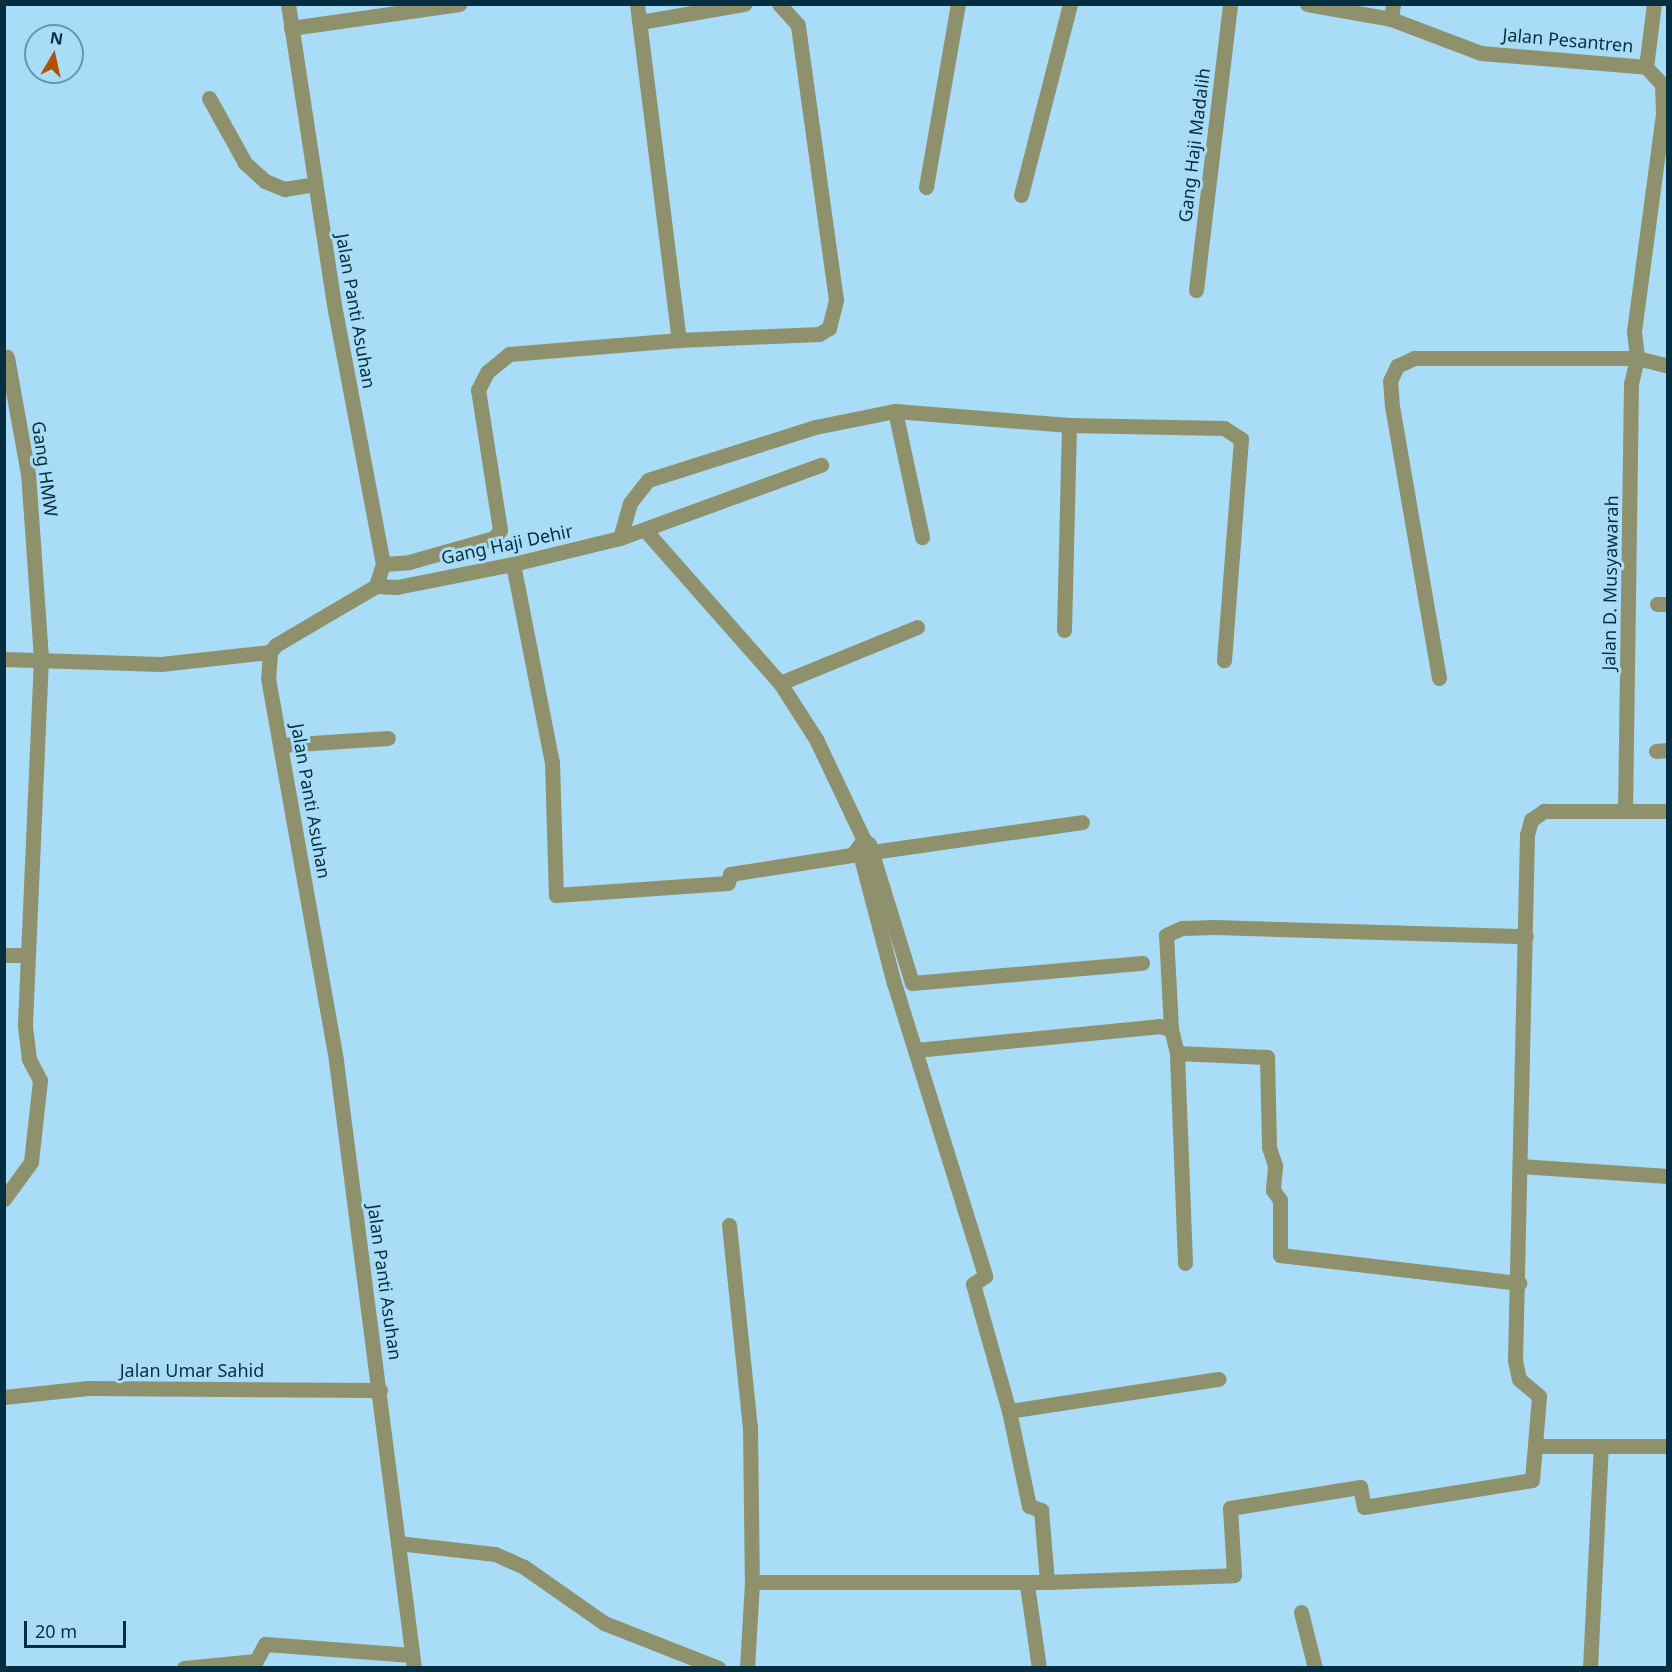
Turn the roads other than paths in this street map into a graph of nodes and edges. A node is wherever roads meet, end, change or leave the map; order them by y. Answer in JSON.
{"nodes":[{"id":1,"x":288,"y":4,"type":"edge"},
{"id":2,"x":459,"y":4,"type":"edge"},
{"id":3,"x":637,"y":4,"type":"edge"},
{"id":4,"x":744,"y":4,"type":"edge"},
{"id":5,"x":779,"y":4,"type":"edge"},
{"id":6,"x":958,"y":4,"type":"edge"},
{"id":7,"x":1070,"y":4,"type":"edge"},
{"id":8,"x":1230,"y":4,"type":"edge"},
{"id":9,"x":1307,"y":4,"type":"edge"},
{"id":10,"x":1654,"y":4,"type":"edge"},
{"id":11,"x":1392,"y":12,"type":"edge"},
{"id":12,"x":640,"y":22,"type":"junction"},
{"id":13,"x":291,"y":28,"type":"junction"},
{"id":14,"x":1646,"y":67,"type":"junction"},
{"id":15,"x":209,"y":98,"type":"dead end"},
{"id":16,"x":314,"y":184,"type":"junction"},
{"id":17,"x":926,"y":187,"type":"dead end"},
{"id":18,"x":1021,"y":195,"type":"dead end"},
{"id":19,"x":1196,"y":290,"type":"dead end"},
{"id":20,"x":679,"y":340,"type":"junction"},
{"id":21,"x":7,"y":357,"type":"dead end"},
{"id":22,"x":1637,"y":357,"type":"junction"},
{"id":23,"x":1668,"y":366,"type":"edge"},
{"id":24,"x":895,"y":411,"type":"junction"},
{"id":25,"x":1069,"y":425,"type":"junction"},
{"id":26,"x":821,"y":465,"type":"dead end"},
{"id":27,"x":645,"y":530,"type":"junction"},
{"id":28,"x":922,"y":537,"type":"dead end"},
{"id":29,"x":620,"y":538,"type":"junction"},
{"id":30,"x":382,"y":564,"type":"junction"},
{"id":31,"x":513,"y":564,"type":"junction"},
{"id":32,"x":376,"y":586,"type":"junction"},
{"id":33,"x":917,"y":627,"type":"dead end"},
{"id":34,"x":1064,"y":630,"type":"dead end"},
{"id":35,"x":270,"y":652,"type":"junction"},
{"id":36,"x":4,"y":658,"type":"edge"},
{"id":37,"x":41,"y":658,"type":"junction"},
{"id":38,"x":1224,"y":660,"type":"dead end"},
{"id":39,"x":1439,"y":678,"type":"dead end"},
{"id":40,"x":780,"y":683,"type":"junction"},
{"id":41,"x":388,"y":738,"type":"dead end"},
{"id":42,"x":282,"y":745,"type":"junction"},
{"id":43,"x":1625,"y":810,"type":"junction"},
{"id":44,"x":1668,"y":811,"type":"edge"},
{"id":45,"x":1082,"y":822,"type":"dead end"},
{"id":46,"x":865,"y":847,"type":"junction"},
{"id":47,"x":1526,"y":936,"type":"junction"},
{"id":48,"x":4,"y":955,"type":"edge"},
{"id":49,"x":27,"y":955,"type":"junction"},
{"id":50,"x":1142,"y":963,"type":"dead end"},
{"id":51,"x":1171,"y":1029,"type":"junction"},
{"id":52,"x":916,"y":1050,"type":"junction"},
{"id":53,"x":1177,"y":1053,"type":"junction"},
{"id":54,"x":1521,"y":1166,"type":"junction"},
{"id":55,"x":1668,"y":1176,"type":"edge"},
{"id":56,"x":4,"y":1199,"type":"edge"},
{"id":57,"x":729,"y":1225,"type":"dead end"},
{"id":58,"x":1185,"y":1263,"type":"dead end"},
{"id":59,"x":1519,"y":1283,"type":"junction"},
{"id":60,"x":1219,"y":1379,"type":"dead end"},
{"id":61,"x":380,"y":1390,"type":"junction"},
{"id":62,"x":4,"y":1397,"type":"edge"},
{"id":63,"x":1009,"y":1411,"type":"junction"},
{"id":64,"x":1537,"y":1446,"type":"junction"},
{"id":65,"x":1601,"y":1446,"type":"junction"},
{"id":66,"x":1668,"y":1446,"type":"edge"},
{"id":67,"x":398,"y":1543,"type":"junction"},
{"id":68,"x":753,"y":1582,"type":"junction"},
{"id":69,"x":1047,"y":1582,"type":"junction"},
{"id":70,"x":1027,"y":1585,"type":"junction"},
{"id":71,"x":1301,"y":1612,"type":"dead end"},
{"id":72,"x":413,"y":1661,"type":"edge"},
{"id":73,"x":184,"y":1667,"type":"edge"},
{"id":74,"x":718,"y":1668,"type":"edge"},
{"id":75,"x":747,"y":1668,"type":"edge"},
{"id":76,"x":1039,"y":1668,"type":"edge"},
{"id":77,"x":1315,"y":1668,"type":"edge"},
{"id":78,"x":1590,"y":1668,"type":"edge"}],
"edges":[{"from":1,"to":13,"type":"street","name":"Jalan Panti Asuhan"},
{"from":2,"to":13,"type":"street"},
{"from":3,"to":12,"type":"street"},
{"from":4,"to":12,"type":"street"},
{"from":5,"to":20,"type":"street"},
{"from":6,"to":17,"type":"street"},
{"from":7,"to":18,"type":"street"},
{"from":8,"to":19,"type":"street","name":"Gang Haji Madalih"},
{"from":9,"to":11,"type":"street","name":"Jalan Pesantren"},
{"from":10,"to":14,"type":"street"},
{"from":11,"to":14,"type":"street","name":"Jalan Pesantren"},
{"from":12,"to":20,"type":"street"},
{"from":13,"to":16,"type":"street","name":"Jalan Panti Asuhan"},
{"from":14,"to":22,"type":"street","name":"Jalan Pesantren"},
{"from":15,"to":16,"type":"street"},
{"from":16,"to":30,"type":"street","name":"Jalan Panti Asuhan"},
{"from":20,"to":30,"type":"street"},
{"from":21,"to":37,"type":"street","name":"Gang HMW"},
{"from":22,"to":23,"type":"street"},
{"from":22,"to":39,"type":"street"},
{"from":22,"to":43,"type":"street","name":"Jalan D. Musyawarah"},
{"from":24,"to":25,"type":"street"},
{"from":24,"to":28,"type":"street"},
{"from":24,"to":29,"type":"street"},
{"from":25,"to":34,"type":"street"},
{"from":25,"to":38,"type":"street"},
{"from":26,"to":27,"type":"street","name":"Gang Haji Dehir"},
{"from":27,"to":29,"type":"street","name":"Gang Haji Dehir"},
{"from":27,"to":40,"type":"street"},
{"from":29,"to":31,"type":"street","name":"Gang Haji Dehir"},
{"from":30,"to":32,"type":"street","name":"Jalan Panti Asuhan"},
{"from":31,"to":32,"type":"street","name":"Gang Haji Dehir"},
{"from":31,"to":46,"type":"street"},
{"from":32,"to":35,"type":"street"},
{"from":33,"to":40,"type":"street"},
{"from":35,"to":37,"type":"street"},
{"from":35,"to":42,"type":"street","name":"Jalan Panti Asuhan"},
{"from":36,"to":37,"type":"street"},
{"from":37,"to":49,"type":"street","name":"Gang HMW"},
{"from":40,"to":46,"type":"street"},
{"from":41,"to":42,"type":"street"},
{"from":42,"to":61,"type":"street","name":"Jalan Panti Asuhan"},
{"from":43,"to":44,"type":"street"},
{"from":43,"to":47,"type":"street"},
{"from":45,"to":46,"type":"street"},
{"from":46,"to":50,"type":"street"},
{"from":46,"to":52,"type":"street"},
{"from":47,"to":51,"type":"street"},
{"from":47,"to":54,"type":"street"},
{"from":48,"to":49,"type":"street"},
{"from":49,"to":56,"type":"street","name":"Gang HMW"},
{"from":51,"to":52,"type":"street"},
{"from":51,"to":53,"type":"street"},
{"from":52,"to":63,"type":"street"},
{"from":53,"to":58,"type":"street"},
{"from":53,"to":59,"type":"street"},
{"from":54,"to":55,"type":"street"},
{"from":54,"to":59,"type":"street"},
{"from":57,"to":68,"type":"street"},
{"from":59,"to":64,"type":"street"},
{"from":60,"to":63,"type":"street"},
{"from":61,"to":62,"type":"street","name":"Jalan Umar Sahid"},
{"from":61,"to":67,"type":"street","name":"Jalan Panti Asuhan"},
{"from":63,"to":69,"type":"street"},
{"from":64,"to":65,"type":"street"},
{"from":64,"to":69,"type":"street"},
{"from":65,"to":66,"type":"street"},
{"from":65,"to":78,"type":"street"},
{"from":67,"to":72,"type":"street","name":"Jalan Panti Asuhan"},
{"from":67,"to":74,"type":"street"},
{"from":68,"to":70,"type":"street"},
{"from":68,"to":75,"type":"street"},
{"from":69,"to":70,"type":"street"},
{"from":70,"to":76,"type":"street"},
{"from":71,"to":77,"type":"street"},
{"from":72,"to":73,"type":"street"}]}
